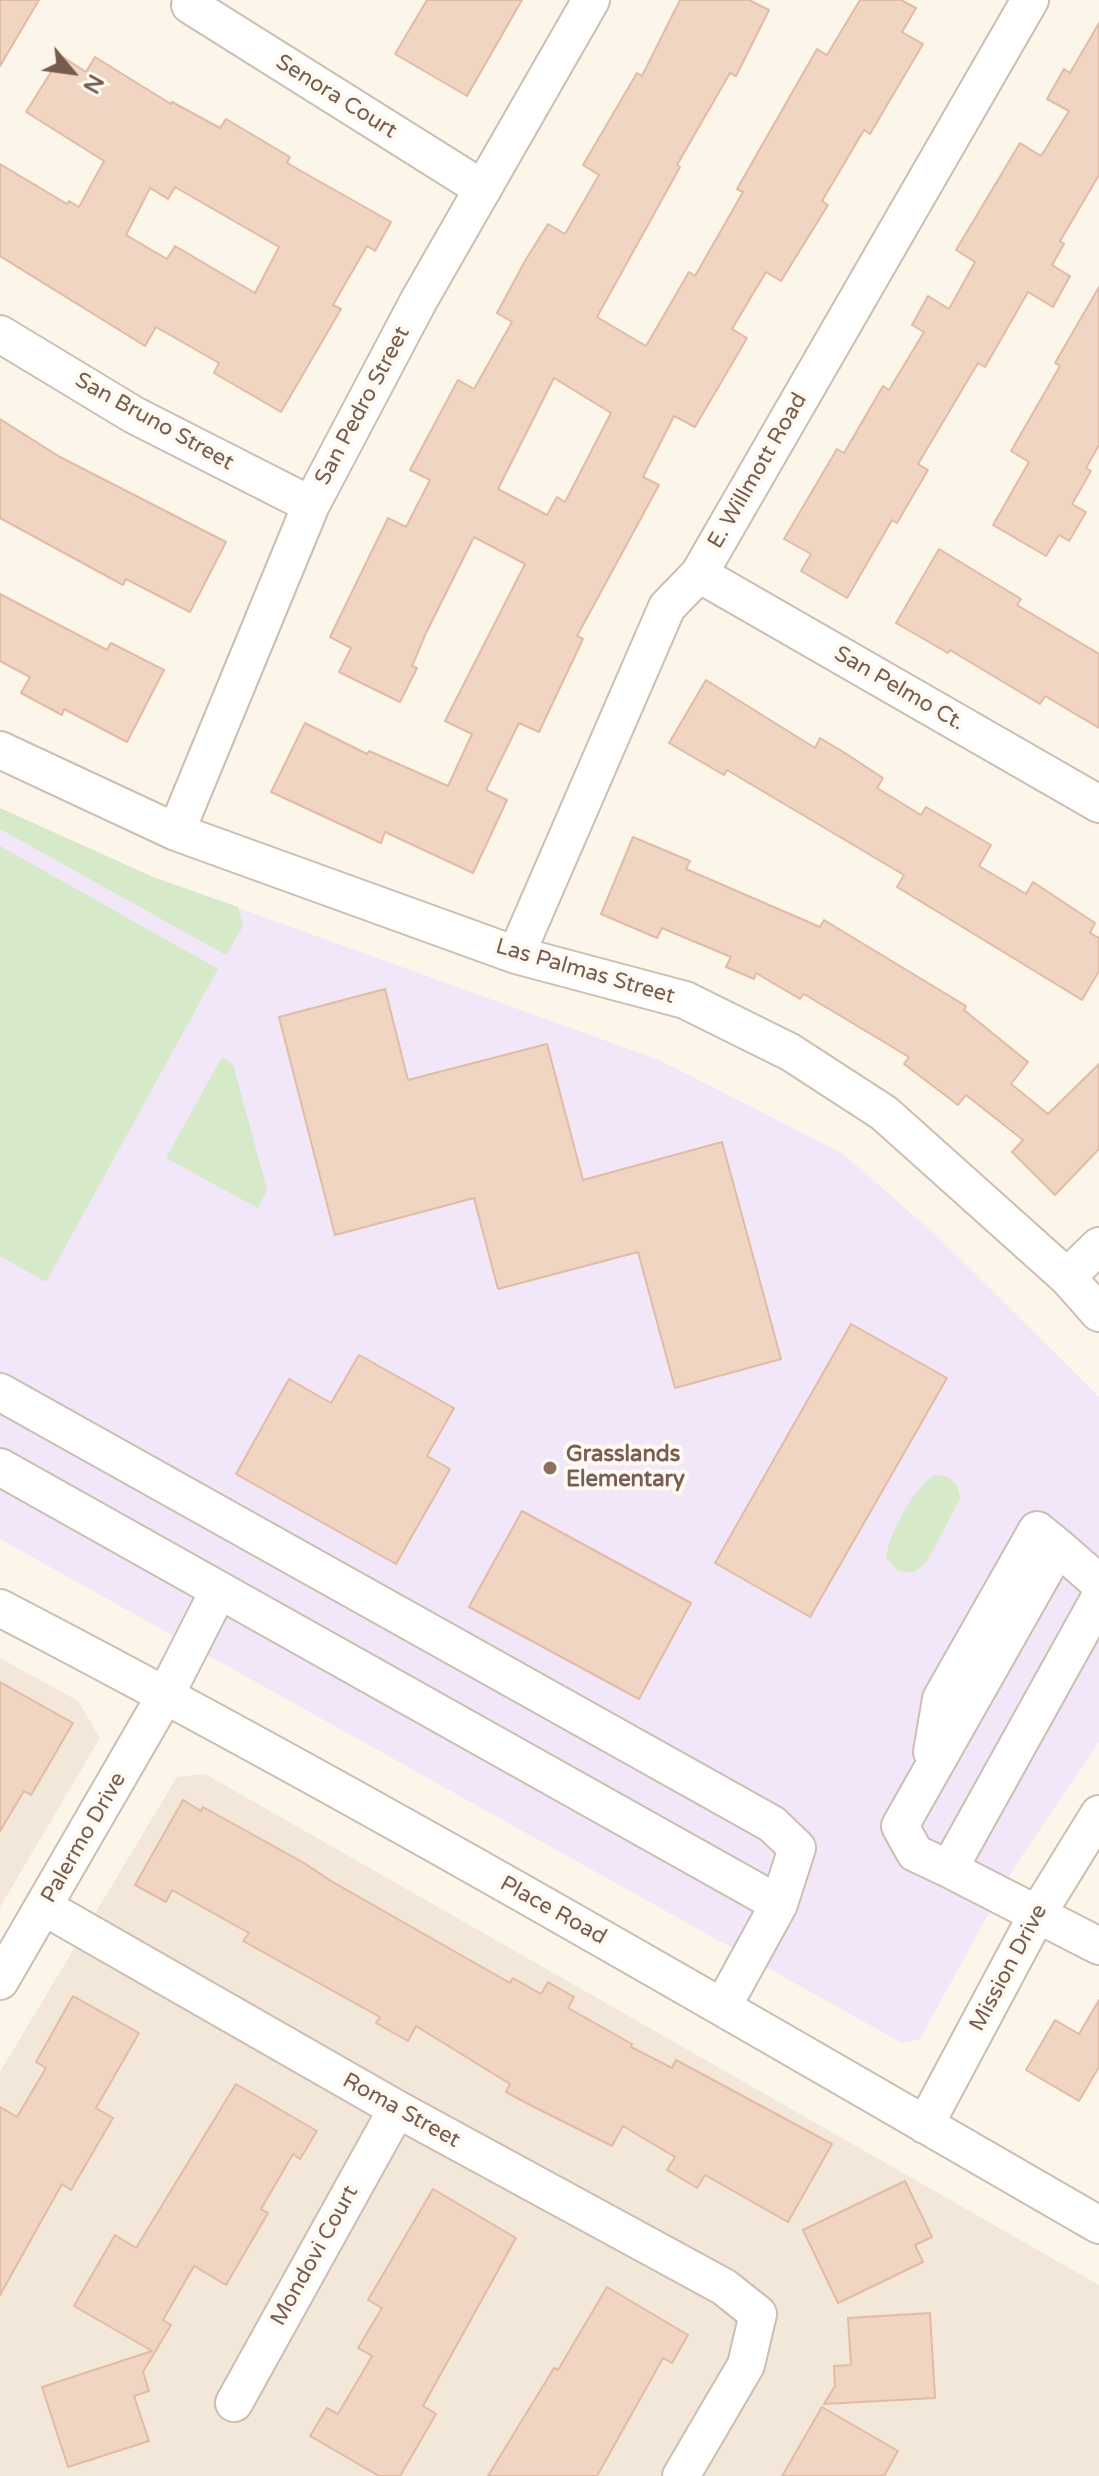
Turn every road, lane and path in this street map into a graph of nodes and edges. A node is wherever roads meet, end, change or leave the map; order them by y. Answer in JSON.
{"nodes":[{"id":1,"x":591,"y":0,"type":"edge"},
{"id":2,"x":1030,"y":0,"type":"edge"},
{"id":3,"x":190,"y":5,"type":"dead end"},
{"id":4,"x":483,"y":189,"type":"junction"},
{"id":5,"x":0,"y":334,"type":"edge"},
{"id":6,"x":311,"y":505,"type":"junction"},
{"id":7,"x":699,"y":574,"type":"junction"},
{"id":8,"x":0,"y":750,"type":"edge"},
{"id":9,"x":1099,"y":804,"type":"edge"},
{"id":10,"x":176,"y":832,"type":"junction"},
{"id":11,"x":516,"y":955,"type":"junction"},
{"id":12,"x":1099,"y":1246,"type":"edge"},
{"id":13,"x":1067,"y":1277,"type":"junction"},
{"id":14,"x":1099,"y":1313,"type":"edge"},
{"id":15,"x":0,"y":1392,"type":"edge"},
{"id":16,"x":0,"y":1467,"type":"edge"},
{"id":17,"x":1099,"y":1583,"type":"edge"},
{"id":18,"x":219,"y":1590,"type":"junction"},
{"id":19,"x":1099,"y":1599,"type":"edge"},
{"id":20,"x":0,"y":1608,"type":"edge"},
{"id":21,"x":166,"y":1694,"type":"junction"},
{"id":22,"x":1099,"y":1814,"type":"edge"},
{"id":23,"x":949,"y":1869,"type":"junction"},
{"id":24,"x":779,"y":1904,"type":"junction"},
{"id":25,"x":44,"y":1907,"type":"junction"},
{"id":26,"x":1038,"y":1913,"type":"junction"},
{"id":27,"x":1099,"y":1946,"type":"edge"},
{"id":28,"x":0,"y":1981,"type":"edge"},
{"id":29,"x":723,"y":2006,"type":"junction"},
{"id":30,"x":397,"y":2109,"type":"junction"},
{"id":31,"x":925,"y":2125,"type":"junction"},
{"id":32,"x":1099,"y":2225,"type":"edge"},
{"id":33,"x":234,"y":2403,"type":"dead end"},
{"id":34,"x":681,"y":2476,"type":"edge"}],
"edges":[{"from":1,"to":4,"type":"street","name":"San Pedro Street"},
{"from":2,"to":7,"type":"street","name":"E. Willmott Road"},
{"from":3,"to":4,"type":"street","name":"Senora Court"},
{"from":4,"to":6,"type":"street","name":"San Pedro Street"},
{"from":5,"to":6,"type":"street","name":"San Bruno Street"},
{"from":6,"to":10,"type":"street","name":"San Pedro Street"},
{"from":7,"to":9,"type":"street","name":"San Pelmo Ct."},
{"from":7,"to":11,"type":"street","name":"E. Willmott Road"},
{"from":8,"to":10,"type":"street","name":"Las Palmas Street"},
{"from":10,"to":11,"type":"street","name":"Las Palmas Street"},
{"from":11,"to":13,"type":"street","name":"Las Palmas Street"},
{"from":12,"to":13,"type":"street"},
{"from":13,"to":14,"type":"street","name":"Las Palmas Street"},
{"from":15,"to":24,"type":"street"},
{"from":16,"to":18,"type":"street"},
{"from":17,"to":23,"type":"street"},
{"from":18,"to":21,"type":"street","name":"Palermo Drive"},
{"from":18,"to":24,"type":"street"},
{"from":19,"to":23,"type":"street"},
{"from":20,"to":21,"type":"street","name":"Place Road"},
{"from":21,"to":25,"type":"street","name":"Palermo Drive"},
{"from":21,"to":29,"type":"street","name":"Place Road"},
{"from":22,"to":26,"type":"street","name":"Mission Drive"},
{"from":23,"to":26,"type":"street"},
{"from":24,"to":29,"type":"street"},
{"from":25,"to":28,"type":"street","name":"Palermo Drive"},
{"from":25,"to":30,"type":"street","name":"Roma Street"},
{"from":26,"to":27,"type":"street"},
{"from":26,"to":31,"type":"street","name":"Mission Drive"},
{"from":29,"to":31,"type":"street","name":"Place Road"},
{"from":30,"to":33,"type":"street","name":"Mondovi Court"},
{"from":30,"to":34,"type":"street","name":"Roma Street"},
{"from":31,"to":32,"type":"street","name":"Place Road"}]}
